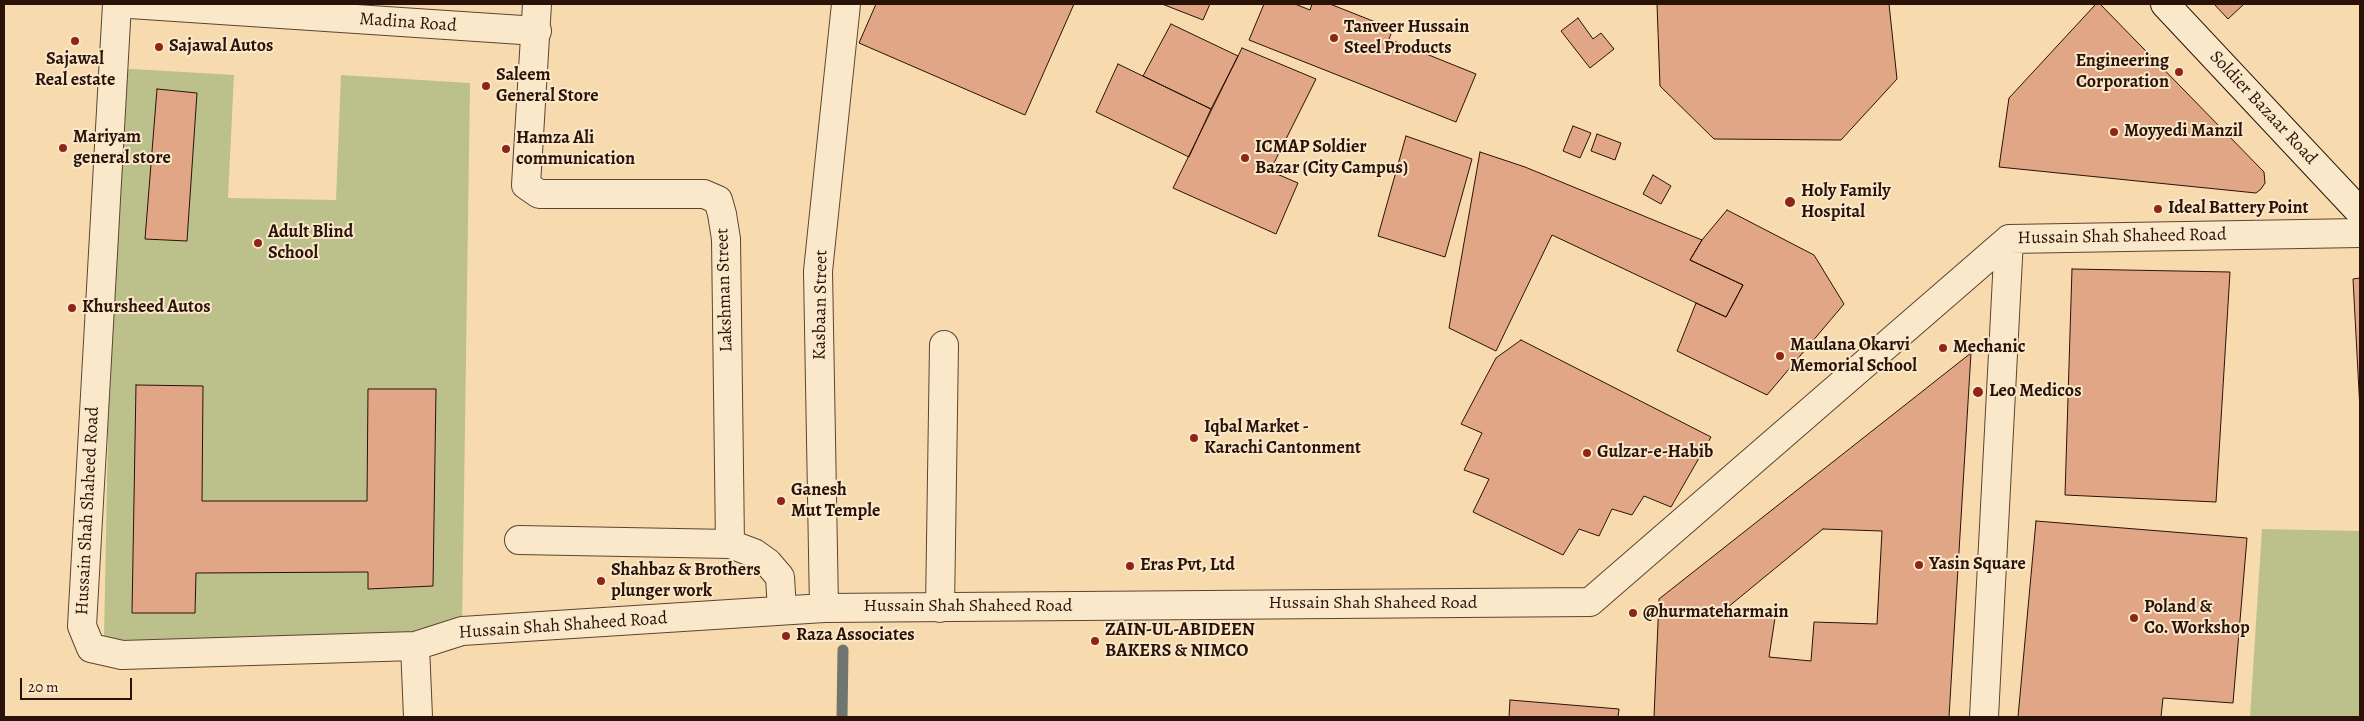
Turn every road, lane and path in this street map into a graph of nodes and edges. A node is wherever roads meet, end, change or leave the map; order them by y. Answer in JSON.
{"nodes":[{"id":1,"x":117,"y":4,"type":"edge"},
{"id":2,"x":130,"y":4,"type":"edge"},
{"id":3,"x":537,"y":4,"type":"edge"},
{"id":4,"x":846,"y":4,"type":"edge"},
{"id":5,"x":2165,"y":4,"type":"edge"},
{"id":6,"x":264,"y":8,"type":"edge"},
{"id":7,"x":537,"y":31,"type":"junction"},
{"id":8,"x":2360,"y":212,"type":"edge"},
{"id":9,"x":2360,"y":233,"type":"edge"},
{"id":10,"x":2009,"y":239,"type":"junction"},
{"id":11,"x":944,"y":345,"type":"dead end"},
{"id":12,"x":519,"y":540,"type":"dead end"},
{"id":13,"x":730,"y":544,"type":"junction"},
{"id":14,"x":824,"y":608,"type":"junction"},
{"id":15,"x":940,"y":608,"type":"junction"},
{"id":16,"x":782,"y":610,"type":"junction"},
{"id":17,"x":415,"y":646,"type":"junction"},
{"id":18,"x":418,"y":717,"type":"edge"},
{"id":19,"x":1984,"y":717,"type":"edge"}],
"edges":[{"from":1,"to":17,"type":"street","name":"Hussain Shah Shaheed Road"},
{"from":2,"to":6,"type":"street","name":"Madina Road"},
{"from":3,"to":7,"type":"street","name":"Lakshman Street"},
{"from":4,"to":14,"type":"street","name":"Kasbaan Street"},
{"from":5,"to":8,"type":"street","name":"Soldier Bazaar Road"},
{"from":6,"to":7,"type":"street","name":"Madina Road"},
{"from":7,"to":13,"type":"street","name":"Lakshman Street"},
{"from":9,"to":10,"type":"street","name":"Hussain Shah Shaheed Road"},
{"from":10,"to":15,"type":"street","name":"Hussain Shah Shaheed Road"},
{"from":10,"to":19,"type":"street"},
{"from":11,"to":15,"type":"street"},
{"from":12,"to":13,"type":"street"},
{"from":13,"to":16,"type":"street"},
{"from":14,"to":15,"type":"street","name":"Hussain Shah Shaheed Road"},
{"from":14,"to":16,"type":"street","name":"Hussain Shah Shaheed Road"},
{"from":16,"to":17,"type":"street","name":"Hussain Shah Shaheed Road"},
{"from":17,"to":18,"type":"street"}]}
